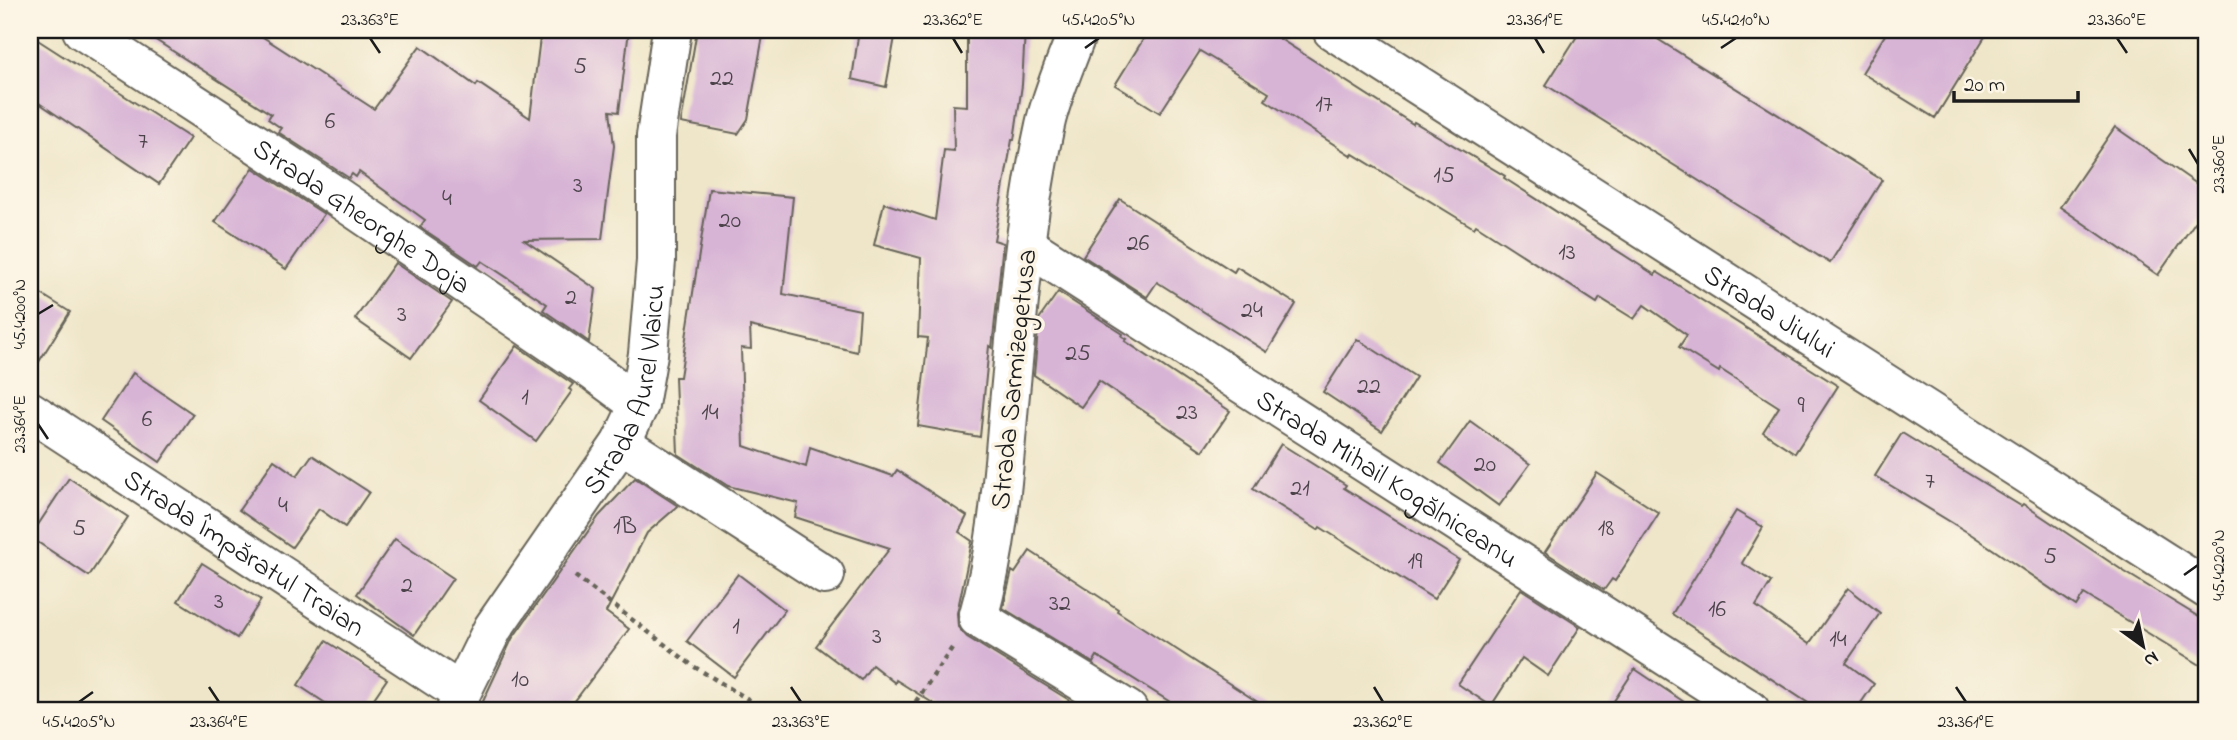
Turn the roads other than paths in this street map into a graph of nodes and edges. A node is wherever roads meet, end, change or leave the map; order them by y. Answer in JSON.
{"nodes":[{"id":1,"x":82,"y":30,"type":"edge"},
{"id":2,"x":672,"y":30,"type":"edge"},
{"id":3,"x":1078,"y":30,"type":"edge"},
{"id":4,"x":1332,"y":30,"type":"edge"},
{"id":5,"x":1026,"y":245,"type":"junction"},
{"id":6,"x":639,"y":405,"type":"junction"},
{"id":7,"x":30,"y":411,"type":"edge"},
{"id":8,"x":621,"y":443,"type":"junction"},
{"id":9,"x":825,"y":575,"type":"dead end"},
{"id":10,"x":2207,"y":589,"type":"edge"},
{"id":11,"x":459,"y":701,"type":"edge"},
{"id":12,"x":1128,"y":710,"type":"edge"},
{"id":13,"x":1750,"y":710,"type":"edge"}],
"edges":[{"from":1,"to":6,"type":"street","name":"Strada Gheorghe Doja"},
{"from":2,"to":6,"type":"street","name":"Strada Aurel Vlaicu"},
{"from":3,"to":5,"type":"street","name":"Strada Sarmizegetusa"},
{"from":4,"to":10,"type":"street","name":"Strada Jiului"},
{"from":5,"to":12,"type":"street","name":"Strada Sarmizegetusa"},
{"from":5,"to":13,"type":"street","name":"Strada Mihail Kogălniceanu"},
{"from":6,"to":8,"type":"street","name":"Strada Aurel Vlaicu"},
{"from":7,"to":11,"type":"street","name":"Strada Împăratul Traian"},
{"from":8,"to":9,"type":"street"},
{"from":8,"to":11,"type":"street","name":"Strada Aurel Vlaicu"}]}
